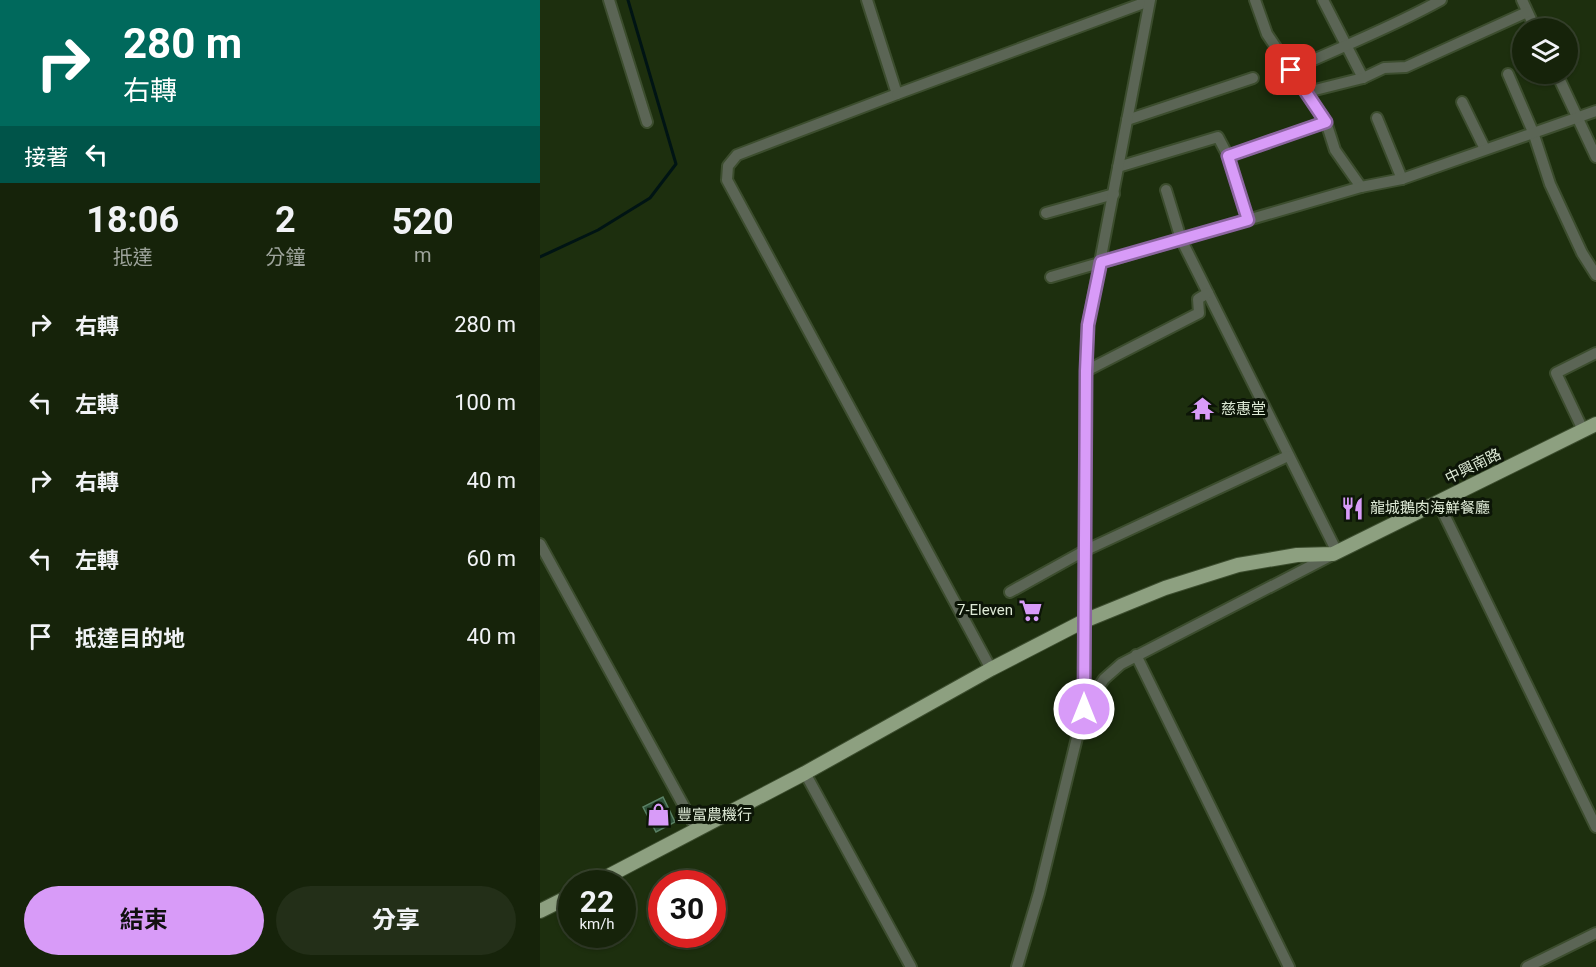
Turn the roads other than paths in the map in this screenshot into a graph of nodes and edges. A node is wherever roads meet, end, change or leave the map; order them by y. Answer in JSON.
{"nodes":[{"id":1,"x":609,"y":0,"type":"edge"},
{"id":2,"x":867,"y":0,"type":"edge"},
{"id":3,"x":1150,"y":0,"type":"edge"},
{"id":4,"x":1255,"y":0,"type":"edge"},
{"id":5,"x":1323,"y":0,"type":"edge"},
{"id":6,"x":1441,"y":0,"type":"edge"},
{"id":7,"x":1527,"y":4,"type":"edge"},
{"id":8,"x":1347,"y":44,"type":"junction"},
{"id":9,"x":1291,"y":70,"type":"junction"},
{"id":10,"x":1508,"y":74,"type":"dead end"},
{"id":11,"x":1253,"y":78,"type":"dead end"},
{"id":12,"x":1363,"y":78,"type":"junction"},
{"id":13,"x":1562,"y":84,"type":"edge"},
{"id":14,"x":1306,"y":92,"type":"junction"},
{"id":15,"x":897,"y":93,"type":"junction"},
{"id":16,"x":1462,"y":102,"type":"dead end"},
{"id":17,"x":1596,"y":111,"type":"edge"},
{"id":18,"x":1377,"y":118,"type":"dead end"},
{"id":19,"x":1578,"y":118,"type":"junction"},
{"id":20,"x":1127,"y":120,"type":"junction"},
{"id":21,"x":647,"y":122,"type":"dead end"},
{"id":22,"x":1326,"y":122,"type":"junction"},
{"id":23,"x":1533,"y":132,"type":"junction"},
{"id":24,"x":1485,"y":149,"type":"junction"},
{"id":25,"x":1228,"y":156,"type":"junction"},
{"id":26,"x":1596,"y":157,"type":"edge"},
{"id":27,"x":1118,"y":167,"type":"junction"},
{"id":28,"x":1402,"y":179,"type":"junction"},
{"id":29,"x":1362,"y":187,"type":"junction"},
{"id":30,"x":1166,"y":190,"type":"dead end"},
{"id":31,"x":1114,"y":194,"type":"junction"},
{"id":32,"x":1046,"y":213,"type":"dead end"},
{"id":33,"x":1248,"y":220,"type":"junction"},
{"id":34,"x":1181,"y":239,"type":"junction"},
{"id":35,"x":1101,"y":262,"type":"junction"},
{"id":36,"x":1596,"y":275,"type":"edge"},
{"id":37,"x":1051,"y":277,"type":"dead end"},
{"id":38,"x":1208,"y":293,"type":"junction"},
{"id":39,"x":1596,"y":353,"type":"edge"},
{"id":40,"x":1086,"y":371,"type":"junction"},
{"id":41,"x":1596,"y":424,"type":"edge"},
{"id":42,"x":1583,"y":430,"type":"junction"},
{"id":43,"x":1288,"y":456,"type":"junction"},
{"id":44,"x":1438,"y":502,"type":"junction"},
{"id":45,"x":540,"y":544,"type":"edge"},
{"id":46,"x":1084,"y":551,"type":"junction"},
{"id":47,"x":1335,"y":553,"type":"junction"},
{"id":48,"x":1010,"y":592,"type":"dead end"},
{"id":49,"x":1084,"y":621,"type":"junction"},
{"id":50,"x":1136,"y":655,"type":"junction"},
{"id":51,"x":991,"y":669,"type":"junction"},
{"id":52,"x":1084,"y":709,"type":"junction"},
{"id":53,"x":805,"y":773,"type":"junction"},
{"id":54,"x":1596,"y":827,"type":"edge"},
{"id":55,"x":697,"y":830,"type":"junction"},
{"id":56,"x":620,"y":870,"type":"edge"},
{"id":57,"x":558,"y":902,"type":"edge"},
{"id":58,"x":540,"y":911,"type":"edge"},
{"id":59,"x":1596,"y":933,"type":"edge"},
{"id":60,"x":911,"y":967,"type":"edge"},
{"id":61,"x":1017,"y":967,"type":"edge"},
{"id":62,"x":1289,"y":967,"type":"edge"},
{"id":63,"x":1527,"y":967,"type":"edge"}],
"edges":[{"from":1,"to":21,"type":"street"},
{"from":2,"to":15,"type":"street"},
{"from":3,"to":15,"type":"street"},
{"from":3,"to":20,"type":"street"},
{"from":4,"to":9,"type":"street"},
{"from":5,"to":8,"type":"street"},
{"from":6,"to":8,"type":"street"},
{"from":7,"to":12,"type":"street"},
{"from":8,"to":9,"type":"street"},
{"from":8,"to":12,"type":"street"},
{"from":9,"to":14,"type":"street"},
{"from":10,"to":23,"type":"street"},
{"from":11,"to":20,"type":"street"},
{"from":12,"to":14,"type":"street"},
{"from":13,"to":19,"type":"street"},
{"from":14,"to":22,"type":"street"},
{"from":15,"to":51,"type":"street"},
{"from":16,"to":24,"type":"street"},
{"from":17,"to":19,"type":"street"},
{"from":18,"to":28,"type":"street"},
{"from":19,"to":23,"type":"street"},
{"from":19,"to":26,"type":"street"},
{"from":20,"to":27,"type":"street"},
{"from":22,"to":25,"type":"street"},
{"from":22,"to":29,"type":"street"},
{"from":23,"to":24,"type":"street"},
{"from":23,"to":36,"type":"street"},
{"from":24,"to":28,"type":"street"},
{"from":25,"to":27,"type":"street"},
{"from":25,"to":33,"type":"street"},
{"from":27,"to":31,"type":"street"},
{"from":28,"to":29,"type":"street"},
{"from":29,"to":33,"type":"street"},
{"from":30,"to":34,"type":"street"},
{"from":31,"to":32,"type":"street"},
{"from":31,"to":35,"type":"street"},
{"from":33,"to":34,"type":"street"},
{"from":34,"to":35,"type":"street"},
{"from":34,"to":38,"type":"street"},
{"from":35,"to":37,"type":"street"},
{"from":35,"to":40,"type":"street"},
{"from":38,"to":40,"type":"street"},
{"from":38,"to":43,"type":"street"},
{"from":39,"to":42,"type":"street"},
{"from":40,"to":46,"type":"street"},
{"from":41,"to":42,"type":"main road","name":"中興南路"},
{"from":42,"to":44,"type":"main road","name":"中興南路"},
{"from":43,"to":46,"type":"street"},
{"from":43,"to":47,"type":"street"},
{"from":44,"to":47,"type":"main road","name":"中興南路"},
{"from":44,"to":54,"type":"street"},
{"from":45,"to":55,"type":"street"},
{"from":46,"to":48,"type":"street"},
{"from":46,"to":49,"type":"street"},
{"from":47,"to":49,"type":"main road"},
{"from":47,"to":50,"type":"street"},
{"from":49,"to":51,"type":"main road"},
{"from":49,"to":52,"type":"street"},
{"from":50,"to":52,"type":"street"},
{"from":50,"to":62,"type":"street"},
{"from":51,"to":53,"type":"main road"},
{"from":52,"to":61,"type":"street"},
{"from":53,"to":55,"type":"main road"},
{"from":53,"to":60,"type":"street"},
{"from":55,"to":56,"type":"main road"},
{"from":57,"to":58,"type":"main road"},
{"from":59,"to":63,"type":"street"}]}
